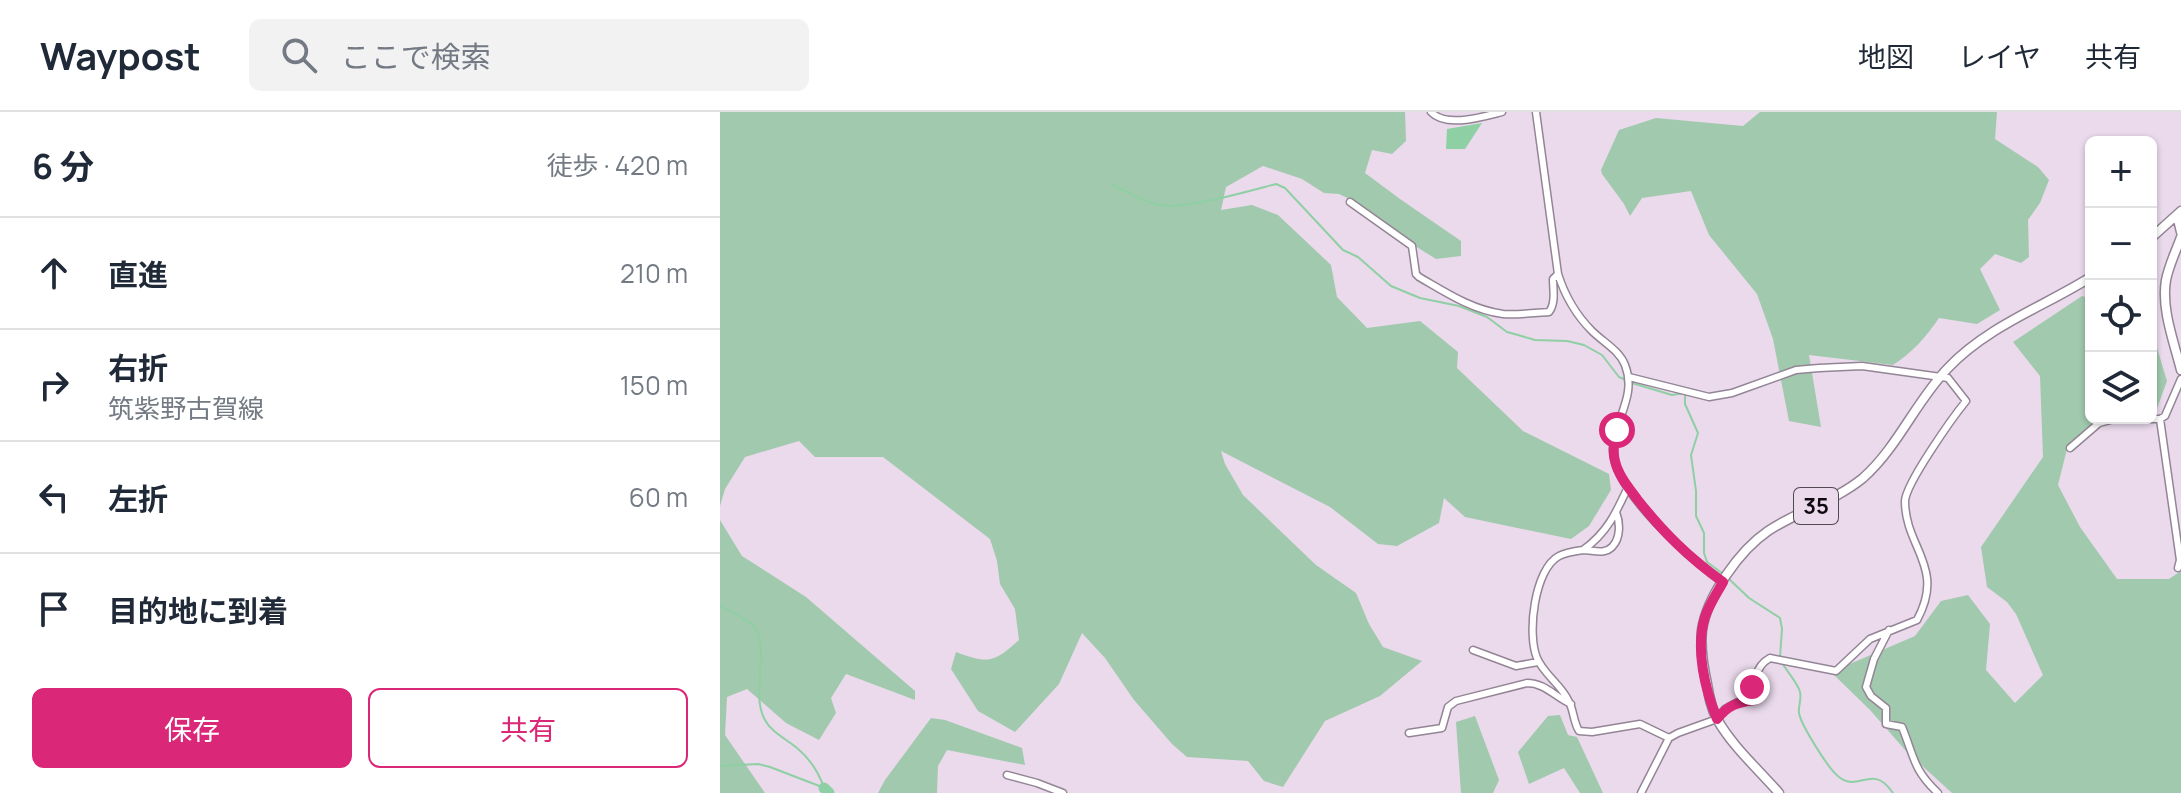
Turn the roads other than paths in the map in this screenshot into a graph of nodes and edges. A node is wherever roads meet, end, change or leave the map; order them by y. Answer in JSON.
{"nodes":[{"id":1,"x":1431,"y":112,"type":"edge"},
{"id":2,"x":1502,"y":112,"type":"edge"},
{"id":3,"x":1536,"y":112,"type":"edge"},
{"id":4,"x":1350,"y":202,"type":"dead end"},
{"id":5,"x":2179,"y":213,"type":"edge"},
{"id":6,"x":2157,"y":233,"type":"edge"},
{"id":7,"x":2181,"y":234,"type":"edge"},
{"id":8,"x":1558,"y":274,"type":"junction"},
{"id":9,"x":2086,"y":280,"type":"edge"},
{"id":10,"x":2181,"y":370,"type":"edge"},
{"id":11,"x":1629,"y":377,"type":"junction"},
{"id":12,"x":1939,"y":378,"type":"junction"},
{"id":13,"x":2181,"y":379,"type":"edge"},
{"id":14,"x":2160,"y":419,"type":"junction"},
{"id":15,"x":2070,"y":448,"type":"dead end"},
{"id":16,"x":1628,"y":487,"type":"junction"},
{"id":17,"x":1616,"y":512,"type":"junction"},
{"id":18,"x":1583,"y":550,"type":"junction"},
{"id":19,"x":2178,"y":568,"type":"dead end"},
{"id":20,"x":1723,"y":582,"type":"junction"},
{"id":21,"x":1889,"y":630,"type":"junction"},
{"id":22,"x":1473,"y":650,"type":"dead end"},
{"id":23,"x":1538,"y":662,"type":"junction"},
{"id":24,"x":1571,"y":704,"type":"junction"},
{"id":25,"x":1717,"y":719,"type":"junction"},
{"id":26,"x":1409,"y":733,"type":"dead end"},
{"id":27,"x":1669,"y":738,"type":"junction"},
{"id":28,"x":1007,"y":775,"type":"dead end"},
{"id":29,"x":1063,"y":793,"type":"edge"},
{"id":30,"x":1641,"y":793,"type":"edge"},
{"id":31,"x":1779,"y":793,"type":"edge"},
{"id":32,"x":1938,"y":793,"type":"edge"}],
"edges":[{"from":1,"to":2,"type":"street"},
{"from":3,"to":8,"type":"street"},
{"from":4,"to":8,"type":"street"},
{"from":5,"to":6,"type":"main road"},
{"from":5,"to":7,"type":"main road"},
{"from":7,"to":10,"type":"main road"},
{"from":8,"to":11,"type":"street"},
{"from":9,"to":12,"type":"main road","number":"35"},
{"from":11,"to":12,"type":"street"},
{"from":11,"to":16,"type":"street"},
{"from":12,"to":20,"type":"main road","number":"35"},
{"from":12,"to":21,"type":"street"},
{"from":13,"to":14,"type":"street"},
{"from":14,"to":15,"type":"street"},
{"from":14,"to":19,"type":"street"},
{"from":16,"to":17,"type":"street"},
{"from":16,"to":20,"type":"street"},
{"from":17,"to":18,"type":"street"},
{"from":17,"to":18,"type":"street"},
{"from":18,"to":23,"type":"street"},
{"from":20,"to":25,"type":"main road","number":"35"},
{"from":21,"to":25,"type":"street"},
{"from":21,"to":32,"type":"street"},
{"from":22,"to":23,"type":"street"},
{"from":23,"to":24,"type":"street"},
{"from":24,"to":26,"type":"street"},
{"from":24,"to":27,"type":"street"},
{"from":25,"to":27,"type":"street"},
{"from":25,"to":31,"type":"main road","number":"35"},
{"from":27,"to":30,"type":"street"},
{"from":28,"to":29,"type":"street"}]}
